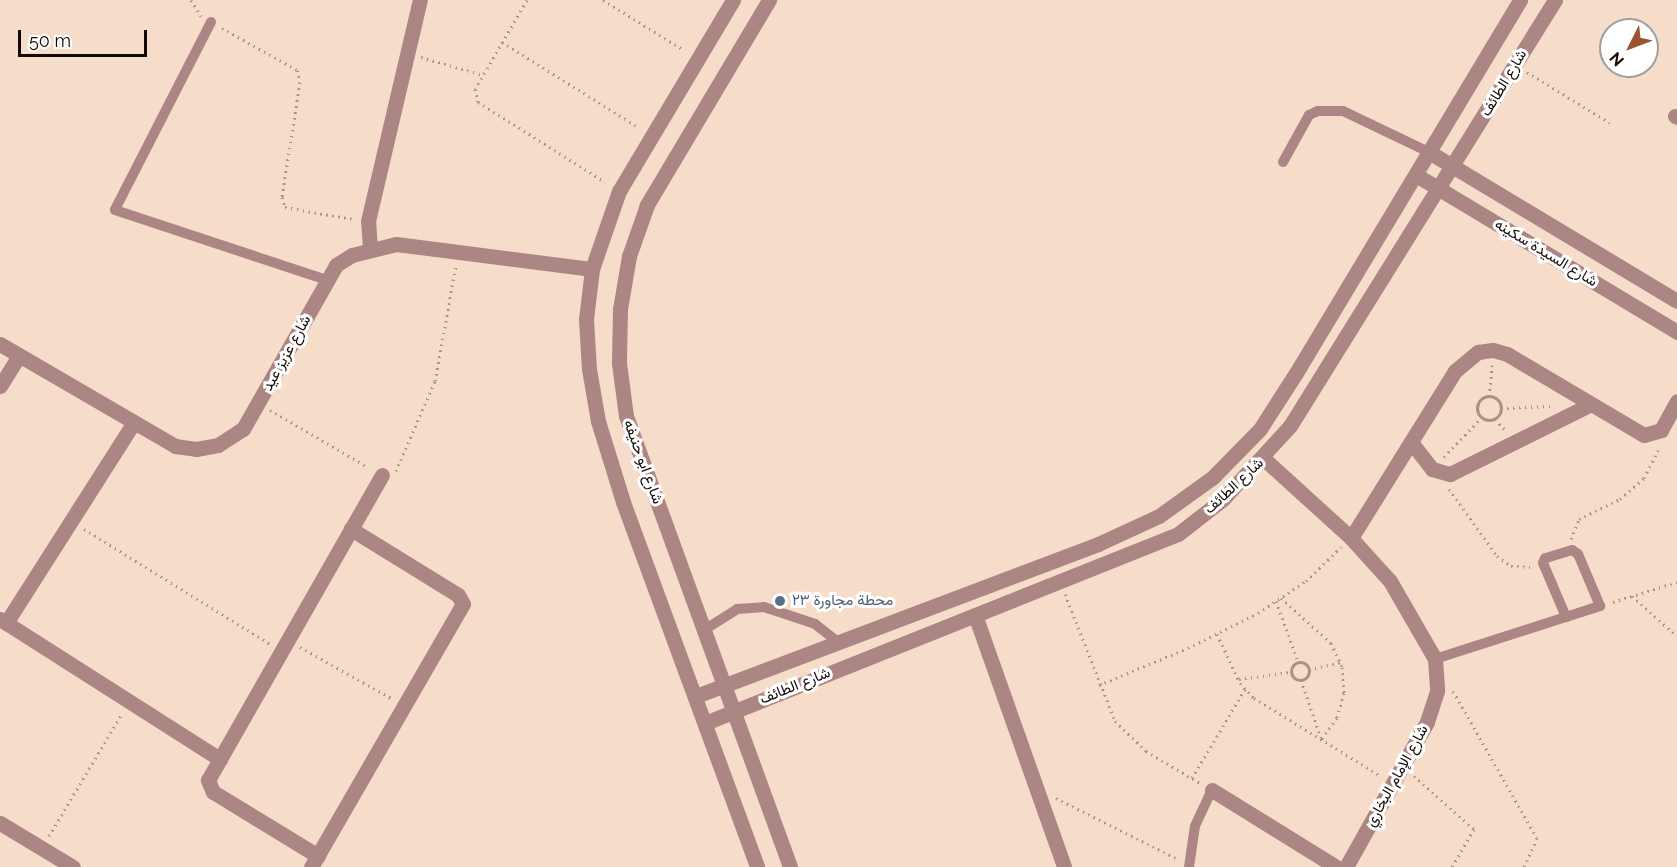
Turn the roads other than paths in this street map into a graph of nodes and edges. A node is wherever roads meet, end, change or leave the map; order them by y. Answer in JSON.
{"nodes":[{"id":1,"x":420,"y":0,"type":"edge"},
{"id":2,"x":733,"y":0,"type":"edge"},
{"id":3,"x":769,"y":0,"type":"edge"},
{"id":4,"x":1520,"y":0,"type":"edge"},
{"id":5,"x":1555,"y":0,"type":"edge"},
{"id":6,"x":211,"y":22,"type":"road end"},
{"id":7,"x":1429,"y":152,"type":"junction"},
{"id":8,"x":1283,"y":162,"type":"dead end"},
{"id":9,"x":1453,"y":166,"type":"junction"},
{"id":10,"x":1416,"y":174,"type":"junction"},
{"id":11,"x":1439,"y":189,"type":"junction"},
{"id":12,"x":370,"y":248,"type":"junction"},
{"id":13,"x":592,"y":269,"type":"junction"},
{"id":14,"x":327,"y":280,"type":"junction"},
{"id":15,"x":1677,"y":301,"type":"edge"},
{"id":16,"x":1677,"y":332,"type":"edge"},
{"id":17,"x":0,"y":344,"type":"edge"},
{"id":18,"x":19,"y":355,"type":"junction"},
{"id":19,"x":0,"y":386,"type":"edge"},
{"id":20,"x":1677,"y":401,"type":"edge"},
{"id":21,"x":1591,"y":404,"type":"junction"},
{"id":22,"x":134,"y":422,"type":"junction"},
{"id":23,"x":1411,"y":442,"type":"junction"},
{"id":24,"x":1264,"y":459,"type":"junction"},
{"id":25,"x":381,"y":475,"type":"road end"},
{"id":26,"x":351,"y":529,"type":"junction"},
{"id":27,"x":1351,"y":538,"type":"junction"},
{"id":28,"x":975,"y":615,"type":"junction"},
{"id":29,"x":1566,"y":617,"type":"junction"},
{"id":30,"x":3,"y":621,"type":"edge"},
{"id":31,"x":704,"y":630,"type":"junction"},
{"id":32,"x":839,"y":643,"type":"junction"},
{"id":33,"x":1435,"y":659,"type":"junction"},
{"id":34,"x":724,"y":686,"type":"junction"},
{"id":35,"x":696,"y":696,"type":"junction"},
{"id":36,"x":734,"y":711,"type":"junction"},
{"id":37,"x":705,"y":723,"type":"junction"},
{"id":38,"x":220,"y":759,"type":"junction"},
{"id":39,"x":1212,"y":790,"type":"joint"},
{"id":40,"x":0,"y":824,"type":"edge"},
{"id":41,"x":314,"y":862,"type":"edge"},
{"id":42,"x":1189,"y":866,"type":"edge"},
{"id":43,"x":73,"y":867,"type":"edge"},
{"id":44,"x":757,"y":867,"type":"edge"},
{"id":45,"x":790,"y":867,"type":"edge"},
{"id":46,"x":1064,"y":867,"type":"edge"},
{"id":47,"x":1336,"y":867,"type":"edge"},
{"id":48,"x":1346,"y":867,"type":"edge"}],
"edges":[{"from":1,"to":12,"type":"street"},
{"from":2,"to":13,"type":"street","name":"شارع ابو حنيفه"},
{"from":3,"to":31,"type":"street","name":"شارع ابو حنيفه"},
{"from":4,"to":7,"type":"street","name":"شارع الطائف"},
{"from":5,"to":9,"type":"street","name":"شارع الطائف"},
{"from":6,"to":14,"type":"lane"},
{"from":7,"to":8,"type":"lane"},
{"from":7,"to":9,"type":"street","name":"شارع السيدة سكينه"},
{"from":7,"to":10,"type":"street","name":"شارع الطائف"},
{"from":9,"to":11,"type":"street","name":"شارع الطائف"},
{"from":9,"to":15,"type":"street","name":"شارع السيدة سكينه"},
{"from":10,"to":11,"type":"street","name":"شارع السيدة سكينه"},
{"from":10,"to":32,"type":"street","name":"شارع الطائف"},
{"from":11,"to":16,"type":"street","name":"شارع السيدة سكينه"},
{"from":11,"to":24,"type":"street","name":"شارع الطائف"},
{"from":12,"to":13,"type":"street","name":"شارع عزيز عيد"},
{"from":12,"to":14,"type":"street","name":"شارع عزيز عيد"},
{"from":13,"to":35,"type":"street","name":"شارع ابو حنيفه"},
{"from":14,"to":22,"type":"street","name":"شارع عزيز عيد"},
{"from":17,"to":18,"type":"street","name":"شارع عزيز عيد"},
{"from":18,"to":19,"type":"street"},
{"from":18,"to":22,"type":"street","name":"شارع عزيز عيد"},
{"from":20,"to":21,"type":"street"},
{"from":21,"to":23,"type":"street"},
{"from":21,"to":23,"type":"street"},
{"from":22,"to":30,"type":"street"},
{"from":23,"to":27,"type":"street"},
{"from":24,"to":27,"type":"street","name":"شارع الإمام البخاري"},
{"from":24,"to":28,"type":"street","name":"شارع الطائف"},
{"from":25,"to":26,"type":"street"},
{"from":26,"to":38,"type":"street"},
{"from":26,"to":41,"type":"street"},
{"from":27,"to":33,"type":"street","name":"شارع الإمام البخاري"},
{"from":28,"to":36,"type":"street","name":"شارع الطائف"},
{"from":28,"to":46,"type":"street"},
{"from":29,"to":29,"type":"lane"},
{"from":29,"to":33,"type":"lane"},
{"from":30,"to":38,"type":"street"},
{"from":31,"to":32,"type":"lane"},
{"from":31,"to":34,"type":"street","name":"شارع ابو حنيفه"},
{"from":32,"to":34,"type":"street","name":"شارع الطائف"},
{"from":33,"to":48,"type":"street","name":"شارع الإمام البخاري"},
{"from":34,"to":35,"type":"street","name":"شارع الطائف"},
{"from":34,"to":36,"type":"street","name":"شارع ابو حنيفه"},
{"from":35,"to":37,"type":"street","name":"شارع ابو حنيفه"},
{"from":36,"to":37,"type":"street","name":"شارع الطائف"},
{"from":36,"to":45,"type":"street","name":"شارع ابو حنيفه"},
{"from":37,"to":44,"type":"street","name":"شارع ابو حنيفه"},
{"from":38,"to":41,"type":"street"},
{"from":39,"to":42,"type":"lane"},
{"from":39,"to":47,"type":"street"},
{"from":40,"to":43,"type":"street"}]}
